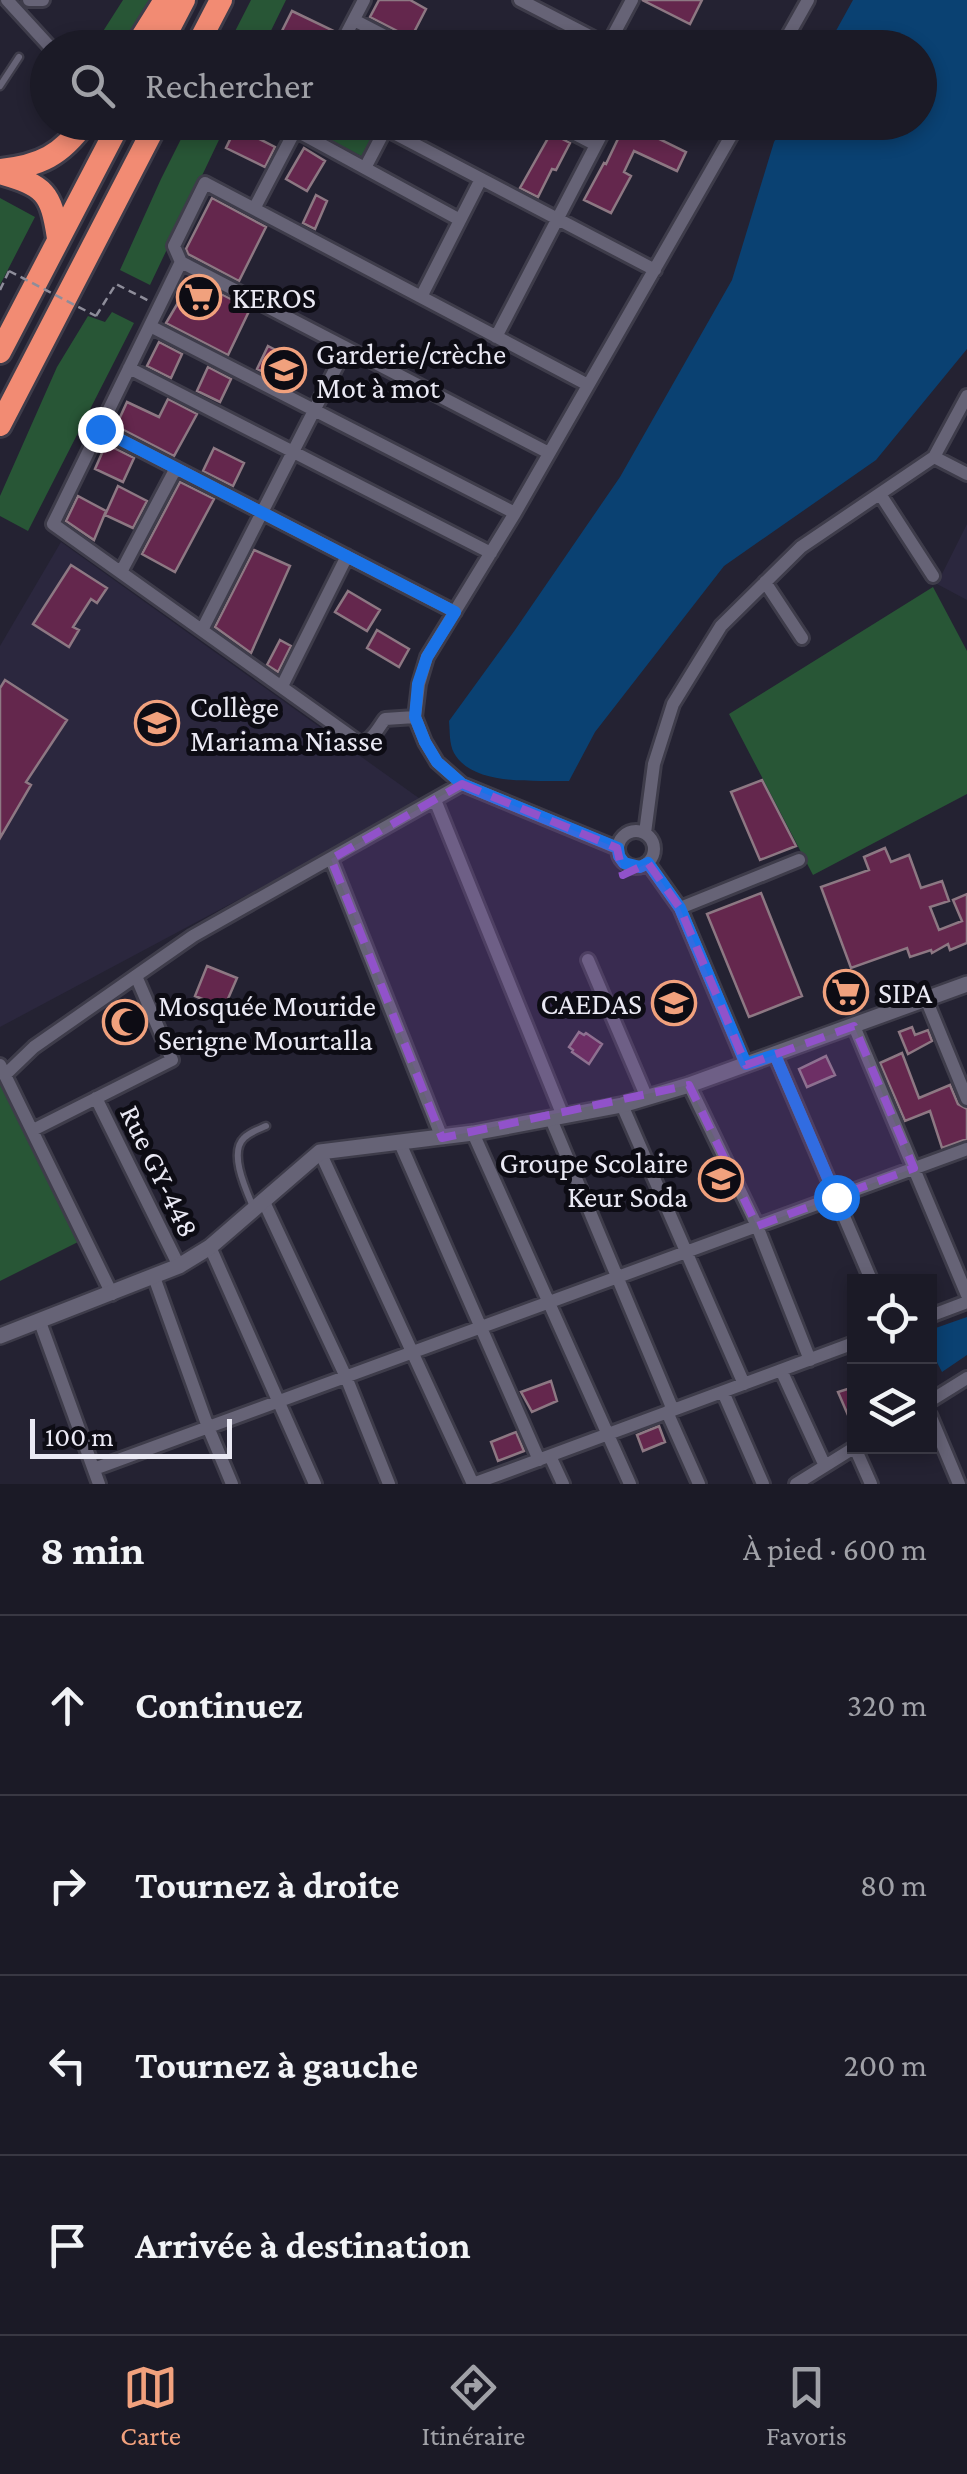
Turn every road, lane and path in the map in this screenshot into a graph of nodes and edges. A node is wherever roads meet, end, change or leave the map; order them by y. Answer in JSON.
{"nodes":[{"id":1,"x":8,"y":0,"type":"edge"},
{"id":2,"x":28,"y":0,"type":"edge"},
{"id":3,"x":43,"y":0,"type":"edge"},
{"id":4,"x":165,"y":0,"type":"edge"},
{"id":5,"x":184,"y":0,"type":"edge"},
{"id":6,"x":221,"y":0,"type":"edge"},
{"id":7,"x":364,"y":0,"type":"edge"},
{"id":8,"x":520,"y":0,"type":"edge"},
{"id":9,"x":632,"y":0,"type":"edge"},
{"id":10,"x":808,"y":0,"type":"edge"},
{"id":11,"x":354,"y":20,"type":"junction"},
{"id":12,"x":35,"y":30,"type":"edge"},
{"id":13,"x":146,"y":30,"type":"edge"},
{"id":14,"x":168,"y":30,"type":"edge"},
{"id":15,"x":205,"y":30,"type":"edge"},
{"id":16,"x":349,"y":30,"type":"edge"},
{"id":17,"x":373,"y":30,"type":"edge"},
{"id":18,"x":579,"y":30,"type":"edge"},
{"id":19,"x":618,"y":30,"type":"edge"},
{"id":20,"x":791,"y":30,"type":"edge"},
{"id":21,"x":20,"y":57,"type":"dead end"},
{"id":22,"x":0,"y":86,"type":"edge"},
{"id":23,"x":71,"y":140,"type":"edge"},
{"id":24,"x":110,"y":140,"type":"edge"},
{"id":25,"x":148,"y":140,"type":"edge"},
{"id":26,"x":291,"y":140,"type":"edge"},
{"id":27,"x":320,"y":140,"type":"edge"},
{"id":28,"x":380,"y":140,"type":"edge"},
{"id":29,"x":413,"y":140,"type":"edge"},
{"id":30,"x":585,"y":140,"type":"edge"},
{"id":31,"x":599,"y":140,"type":"edge"},
{"id":32,"x":729,"y":140,"type":"edge"},
{"id":33,"x":596,"y":146,"type":"junction"},
{"id":34,"x":365,"y":168,"type":"junction"},
{"id":35,"x":0,"y":172,"type":"edge"},
{"id":36,"x":481,"y":178,"type":"junction"},
{"id":37,"x":254,"y":209,"type":"junction"},
{"id":38,"x":558,"y":219,"type":"junction"},
{"id":39,"x":460,"y":220,"type":"junction"},
{"id":40,"x":58,"y":238,"type":"junction"},
{"id":41,"x":181,"y":262,"type":"junction"},
{"id":42,"x":655,"y":270,"type":"junction"},
{"id":43,"x":0,"y":290,"type":"edge"},
{"id":44,"x":421,"y":297,"type":"junction"},
{"id":45,"x":160,"y":306,"type":"junction"},
{"id":46,"x":150,"y":326,"type":"junction"},
{"id":47,"x":496,"y":337,"type":"junction"},
{"id":48,"x":0,"y":348,"type":"edge"},
{"id":49,"x":346,"y":348,"type":"junction"},
{"id":50,"x":130,"y":368,"type":"junction"},
{"id":51,"x":588,"y":385,"type":"junction"},
{"id":52,"x":967,"y":396,"type":"edge"},
{"id":53,"x":314,"y":410,"type":"junction"},
{"id":54,"x":0,"y":425,"type":"edge"},
{"id":55,"x":100,"y":429,"type":"junction"},
{"id":56,"x":293,"y":452,"type":"junction"},
{"id":57,"x":549,"y":453,"type":"junction"},
{"id":58,"x":934,"y":458,"type":"junction"},
{"id":59,"x":176,"y":468,"type":"junction"},
{"id":60,"x":967,"y":474,"type":"edge"},
{"id":61,"x":880,"y":494,"type":"junction"},
{"id":62,"x":262,"y":512,"type":"junction"},
{"id":63,"x":515,"y":513,"type":"junction"},
{"id":64,"x":491,"y":553,"type":"junction"},
{"id":65,"x":347,"y":556,"type":"junction"},
{"id":66,"x":121,"y":572,"type":"junction"},
{"id":67,"x":933,"y":576,"type":"dead end"},
{"id":68,"x":765,"y":582,"type":"junction"},
{"id":69,"x":455,"y":612,"type":"junction"},
{"id":70,"x":202,"y":630,"type":"junction"},
{"id":71,"x":802,"y":638,"type":"dead end"},
{"id":72,"x":282,"y":686,"type":"junction"},
{"id":73,"x":415,"y":717,"type":"junction"},
{"id":74,"x":462,"y":784,"type":"junction"},
{"id":75,"x":436,"y":800,"type":"junction"},
{"id":76,"x":645,"y":833,"type":"junction"},
{"id":77,"x":618,"y":848,"type":"junction"},
{"id":78,"x":331,"y":859,"type":"junction"},
{"id":79,"x":799,"y":860,"type":"dead end"},
{"id":80,"x":648,"y":863,"type":"junction"},
{"id":81,"x":680,"y":908,"type":"junction"},
{"id":82,"x":588,"y":960,"type":"dead end"},
{"id":83,"x":136,"y":976,"type":"junction"},
{"id":84,"x":967,"y":984,"type":"edge"},
{"id":85,"x":926,"y":999,"type":"junction"},
{"id":86,"x":854,"y":1026,"type":"junction"},
{"id":87,"x":775,"y":1055,"type":"junction"},
{"id":88,"x":746,"y":1064,"type":"junction"},
{"id":89,"x":3,"y":1069,"type":"edge"},
{"id":90,"x":689,"y":1085,"type":"junction"},
{"id":91,"x":96,"y":1098,"type":"junction"},
{"id":92,"x":647,"y":1098,"type":"junction"},
{"id":93,"x":967,"y":1098,"type":"edge"},
{"id":94,"x":622,"y":1105,"type":"junction"},
{"id":95,"x":558,"y":1117,"type":"junction"},
{"id":96,"x":266,"y":1126,"type":"dead end"},
{"id":97,"x":33,"y":1130,"type":"junction"},
{"id":98,"x":473,"y":1133,"type":"junction"},
{"id":99,"x":442,"y":1138,"type":"junction"},
{"id":100,"x":400,"y":1143,"type":"junction"},
{"id":101,"x":967,"y":1148,"type":"edge"},
{"id":102,"x":320,"y":1152,"type":"junction"},
{"id":103,"x":914,"y":1168,"type":"junction"},
{"id":104,"x":836,"y":1197,"type":"junction"},
{"id":105,"x":259,"y":1206,"type":"junction"},
{"id":106,"x":757,"y":1226,"type":"junction"},
{"id":107,"x":210,"y":1247,"type":"junction"},
{"id":108,"x":686,"y":1252,"type":"junction"},
{"id":109,"x":179,"y":1266,"type":"junction"},
{"id":110,"x":869,"y":1274,"type":"edge"},
{"id":111,"x":154,"y":1277,"type":"junction"},
{"id":112,"x":617,"y":1277,"type":"junction"},
{"id":113,"x":112,"y":1294,"type":"junction"},
{"id":114,"x":967,"y":1298,"type":"edge"},
{"id":115,"x":548,"y":1302,"type":"junction"},
{"id":116,"x":937,"y":1313,"type":"edge"},
{"id":117,"x":40,"y":1322,"type":"junction"},
{"id":118,"x":481,"y":1327,"type":"junction"},
{"id":119,"x":0,"y":1336,"type":"edge"},
{"id":120,"x":847,"y":1347,"type":"edge"},
{"id":121,"x":412,"y":1352,"type":"junction"},
{"id":122,"x":810,"y":1360,"type":"junction"},
{"id":123,"x":782,"y":1370,"type":"junction"},
{"id":124,"x":346,"y":1377,"type":"junction"},
{"id":125,"x":967,"y":1378,"type":"edge"},
{"id":126,"x":744,"y":1384,"type":"junction"},
{"id":127,"x":723,"y":1392,"type":"junction"},
{"id":128,"x":937,"y":1396,"type":"edge"},
{"id":129,"x":278,"y":1401,"type":"junction"},
{"id":130,"x":670,"y":1411,"type":"junction"},
{"id":131,"x":208,"y":1427,"type":"junction"},
{"id":132,"x":937,"y":1432,"type":"edge"},
{"id":133,"x":608,"y":1434,"type":"junction"},
{"id":134,"x":847,"y":1453,"type":"edge"},
{"id":135,"x":859,"y":1454,"type":"edge"},
{"id":136,"x":544,"y":1458,"type":"junction"},
{"id":137,"x":825,"y":1466,"type":"junction"},
{"id":138,"x":96,"y":1477,"type":"edge"},
{"id":139,"x":81,"y":1484,"type":"edge"},
{"id":140,"x":232,"y":1484,"type":"edge"},
{"id":141,"x":315,"y":1484,"type":"edge"},
{"id":142,"x":389,"y":1484,"type":"edge"},
{"id":143,"x":476,"y":1484,"type":"edge"},
{"id":144,"x":563,"y":1484,"type":"edge"},
{"id":145,"x":630,"y":1484,"type":"edge"},
{"id":146,"x":699,"y":1484,"type":"edge"},
{"id":147,"x":763,"y":1484,"type":"edge"},
{"id":148,"x":796,"y":1484,"type":"edge"},
{"id":149,"x":871,"y":1484,"type":"edge"},
{"id":150,"x":959,"y":1484,"type":"edge"}],
"edges":[{"from":1,"to":12,"type":"street"},
{"from":2,"to":3,"type":"street"},
{"from":4,"to":13,"type":"highway"},
{"from":5,"to":14,"type":"highway"},
{"from":6,"to":15,"type":"highway"},
{"from":7,"to":11,"type":"street"},
{"from":8,"to":18,"type":"street"},
{"from":9,"to":19,"type":"street"},
{"from":10,"to":20,"type":"street"},
{"from":11,"to":16,"type":"street"},
{"from":11,"to":17,"type":"street"},
{"from":21,"to":22,"type":"lane"},
{"from":23,"to":35,"type":"highway"},
{"from":24,"to":40,"type":"highway"},
{"from":25,"to":54,"type":"highway"},
{"from":26,"to":37,"type":"street"},
{"from":27,"to":34,"type":"street"},
{"from":28,"to":34,"type":"street"},
{"from":29,"to":36,"type":"street"},
{"from":30,"to":33,"type":"street"},
{"from":31,"to":33,"type":"street"},
{"from":32,"to":42,"type":"street"},
{"from":33,"to":38,"type":"street"},
{"from":34,"to":39,"type":"street"},
{"from":35,"to":40,"type":"highway"},
{"from":36,"to":38,"type":"street"},
{"from":36,"to":39,"type":"street"},
{"from":37,"to":41,"type":"street"},
{"from":37,"to":44,"type":"street"},
{"from":38,"to":42,"type":"street"},
{"from":38,"to":47,"type":"street"},
{"from":39,"to":44,"type":"street"},
{"from":40,"to":48,"type":"highway"},
{"from":41,"to":45,"type":"street"},
{"from":41,"to":49,"type":"street"},
{"from":42,"to":51,"type":"street"},
{"from":43,"to":45,"type":"path","bridge":true},
{"from":44,"to":47,"type":"street"},
{"from":45,"to":46,"type":"street"},
{"from":46,"to":50,"type":"street"},
{"from":46,"to":53,"type":"street"},
{"from":47,"to":51,"type":"street"},
{"from":49,"to":53,"type":"street"},
{"from":49,"to":57,"type":"street"},
{"from":50,"to":55,"type":"street"},
{"from":50,"to":56,"type":"street"},
{"from":51,"to":57,"type":"street"},
{"from":52,"to":58,"type":"street"},
{"from":53,"to":56,"type":"street"},
{"from":53,"to":63,"type":"street"},
{"from":55,"to":59,"type":"street"},
{"from":55,"to":66,"type":"street"},
{"from":56,"to":62,"type":"street"},
{"from":56,"to":64,"type":"street"},
{"from":57,"to":63,"type":"street"},
{"from":58,"to":60,"type":"street"},
{"from":58,"to":61,"type":"street"},
{"from":59,"to":62,"type":"street"},
{"from":59,"to":66,"type":"street"},
{"from":61,"to":67,"type":"street"},
{"from":61,"to":68,"type":"street"},
{"from":62,"to":65,"type":"street"},
{"from":62,"to":70,"type":"street"},
{"from":63,"to":64,"type":"street"},
{"from":64,"to":69,"type":"street"},
{"from":65,"to":69,"type":"street"},
{"from":65,"to":72,"type":"street"},
{"from":66,"to":70,"type":"street"},
{"from":68,"to":71,"type":"street"},
{"from":68,"to":76,"type":"street"},
{"from":69,"to":73,"type":"street"},
{"from":70,"to":72,"type":"street"},
{"from":72,"to":73,"type":"street"},
{"from":73,"to":74,"type":"street"},
{"from":74,"to":75,"type":"street"},
{"from":74,"to":77,"type":"street"},
{"from":75,"to":78,"type":"street"},
{"from":75,"to":95,"type":"street"},
{"from":76,"to":77,"type":"street"},
{"from":76,"to":80,"type":"street"},
{"from":77,"to":80,"type":"street"},
{"from":78,"to":83,"type":"street"},
{"from":78,"to":99,"type":"street"},
{"from":79,"to":81,"type":"street"},
{"from":80,"to":81,"type":"street"},
{"from":81,"to":88,"type":"street"},
{"from":82,"to":92,"type":"street"},
{"from":83,"to":89,"type":"street"},
{"from":83,"to":91,"type":"street"},
{"from":84,"to":85,"type":"street"},
{"from":85,"to":86,"type":"street"},
{"from":85,"to":93,"type":"street"},
{"from":86,"to":87,"type":"street"},
{"from":86,"to":103,"type":"street"},
{"from":87,"to":88,"type":"street"},
{"from":87,"to":104,"type":"street"},
{"from":88,"to":90,"type":"street"},
{"from":89,"to":97,"type":"street"},
{"from":90,"to":92,"type":"street"},
{"from":90,"to":106,"type":"street"},
{"from":91,"to":97,"type":"street"},
{"from":91,"to":109,"type":"street","name":"Rue GY-448"},
{"from":92,"to":94,"type":"street"},
{"from":94,"to":95,"type":"street"},
{"from":94,"to":108,"type":"street"},
{"from":95,"to":98,"type":"street"},
{"from":95,"to":112,"type":"street"},
{"from":96,"to":105,"type":"lane"},
{"from":97,"to":113,"type":"street"},
{"from":98,"to":99,"type":"street"},
{"from":98,"to":115,"type":"street"},
{"from":99,"to":100,"type":"street"},
{"from":100,"to":102,"type":"street"},
{"from":100,"to":118,"type":"street"},
{"from":101,"to":103,"type":"street"},
{"from":102,"to":105,"type":"street"},
{"from":102,"to":121,"type":"street"},
{"from":103,"to":104,"type":"street"},
{"from":103,"to":114,"type":"street"},
{"from":104,"to":106,"type":"street"},
{"from":104,"to":110,"type":"street"},
{"from":105,"to":107,"type":"street"},
{"from":105,"to":124,"type":"street"},
{"from":106,"to":108,"type":"street"},
{"from":106,"to":122,"type":"street"},
{"from":107,"to":109,"type":"street"},
{"from":107,"to":129,"type":"street"},
{"from":108,"to":112,"type":"street"},
{"from":108,"to":126,"type":"street"},
{"from":109,"to":111,"type":"street"},
{"from":111,"to":113,"type":"street"},
{"from":111,"to":131,"type":"street"},
{"from":112,"to":115,"type":"street"},
{"from":112,"to":130,"type":"street"},
{"from":113,"to":117,"type":"street"},
{"from":114,"to":116,"type":"street"},
{"from":115,"to":118,"type":"street"},
{"from":115,"to":133,"type":"street"},
{"from":117,"to":119,"type":"street"},
{"from":117,"to":138,"type":"street"},
{"from":118,"to":121,"type":"street"},
{"from":118,"to":136,"type":"street"},
{"from":120,"to":122,"type":"street"},
{"from":121,"to":124,"type":"street"},
{"from":121,"to":143,"type":"street"},
{"from":122,"to":123,"type":"street"},
{"from":123,"to":126,"type":"street"},
{"from":123,"to":137,"type":"street"},
{"from":124,"to":129,"type":"street"},
{"from":124,"to":142,"type":"street"},
{"from":125,"to":128,"type":"street"},
{"from":126,"to":127,"type":"street"},
{"from":127,"to":130,"type":"street"},
{"from":127,"to":147,"type":"street"},
{"from":129,"to":131,"type":"street"},
{"from":129,"to":141,"type":"street"},
{"from":130,"to":133,"type":"street"},
{"from":130,"to":146,"type":"street"},
{"from":131,"to":138,"type":"street"},
{"from":131,"to":140,"type":"street"},
{"from":132,"to":150,"type":"street"},
{"from":133,"to":136,"type":"street"},
{"from":133,"to":145,"type":"street"},
{"from":134,"to":137,"type":"street"},
{"from":135,"to":149,"type":"street"},
{"from":136,"to":143,"type":"street"},
{"from":136,"to":144,"type":"street"},
{"from":137,"to":148,"type":"street"},
{"from":138,"to":139,"type":"street"}]}
